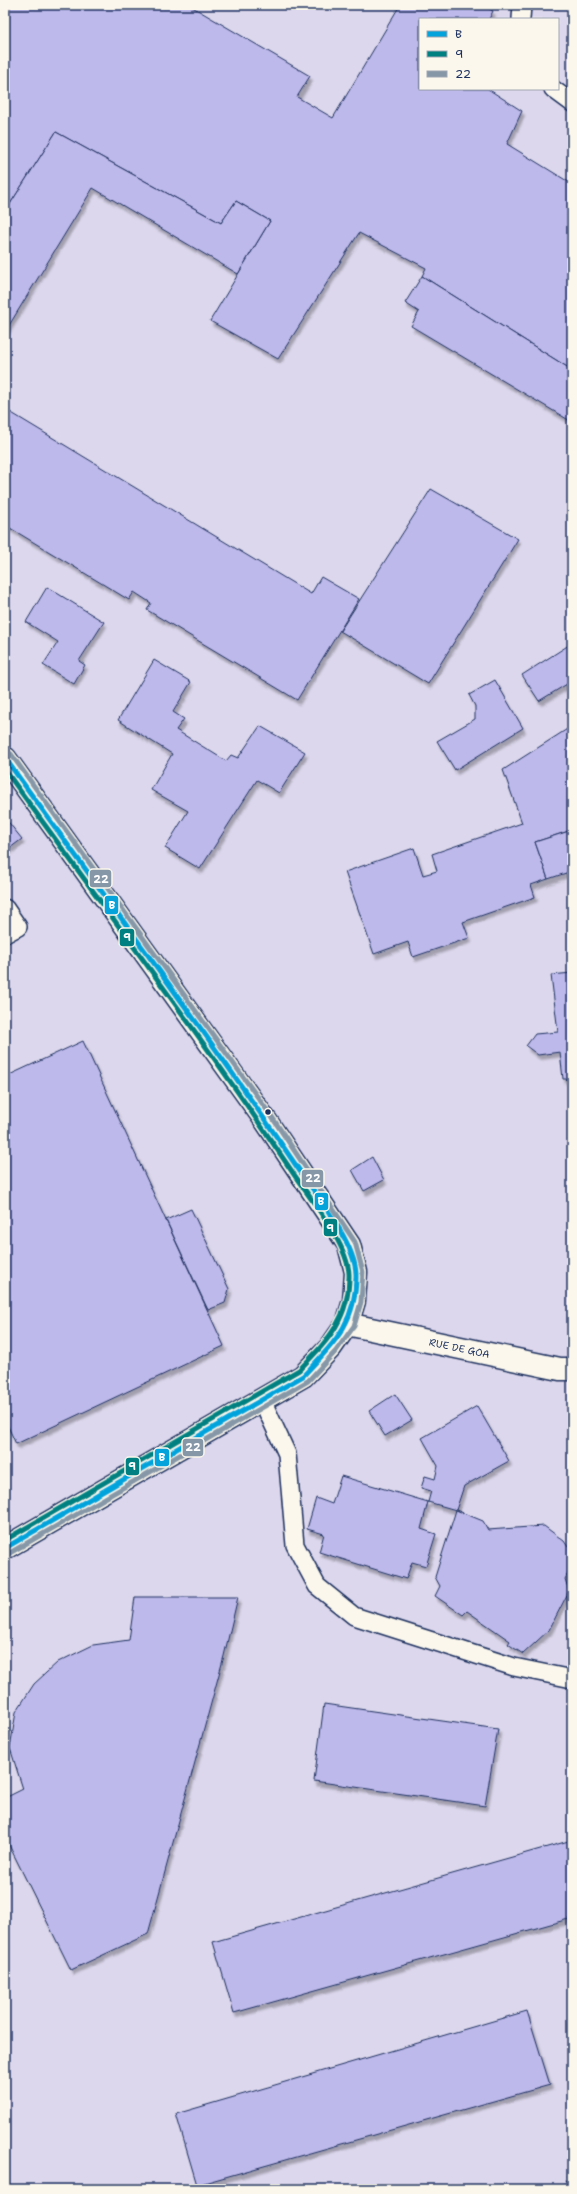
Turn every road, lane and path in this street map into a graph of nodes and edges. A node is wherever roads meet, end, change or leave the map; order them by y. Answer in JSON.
{"nodes":[{"id":1,"x":522,"y":5,"type":"edge"},
{"id":2,"x":521,"y":18,"type":"edge"},
{"id":3,"x":554,"y":90,"type":"edge"},
{"id":4,"x":572,"y":102,"type":"edge"},
{"id":5,"x":5,"y":758,"type":"edge"},
{"id":6,"x":5,"y":908,"type":"edge"},
{"id":7,"x":5,"y":934,"type":"edge"},
{"id":8,"x":347,"y":1324,"type":"junction"},
{"id":9,"x":572,"y":1369,"type":"edge"},
{"id":10,"x":262,"y":1400,"type":"junction"},
{"id":11,"x":5,"y":1548,"type":"edge"},
{"id":12,"x":572,"y":1679,"type":"edge"},
{"id":13,"x":572,"y":2171,"type":"edge"},
{"id":14,"x":563,"y":2189,"type":"edge"}],
"edges":[{"from":1,"to":2,"type":"lane"},
{"from":3,"to":4,"type":"lane"},
{"from":5,"to":8,"type":"street"},
{"from":6,"to":7,"type":"lane"},
{"from":8,"to":9,"type":"street","name":"RUE DE GOA"},
{"from":8,"to":10,"type":"street"},
{"from":10,"to":11,"type":"street"},
{"from":10,"to":12,"type":"lane"},
{"from":13,"to":14,"type":"path"}]}
